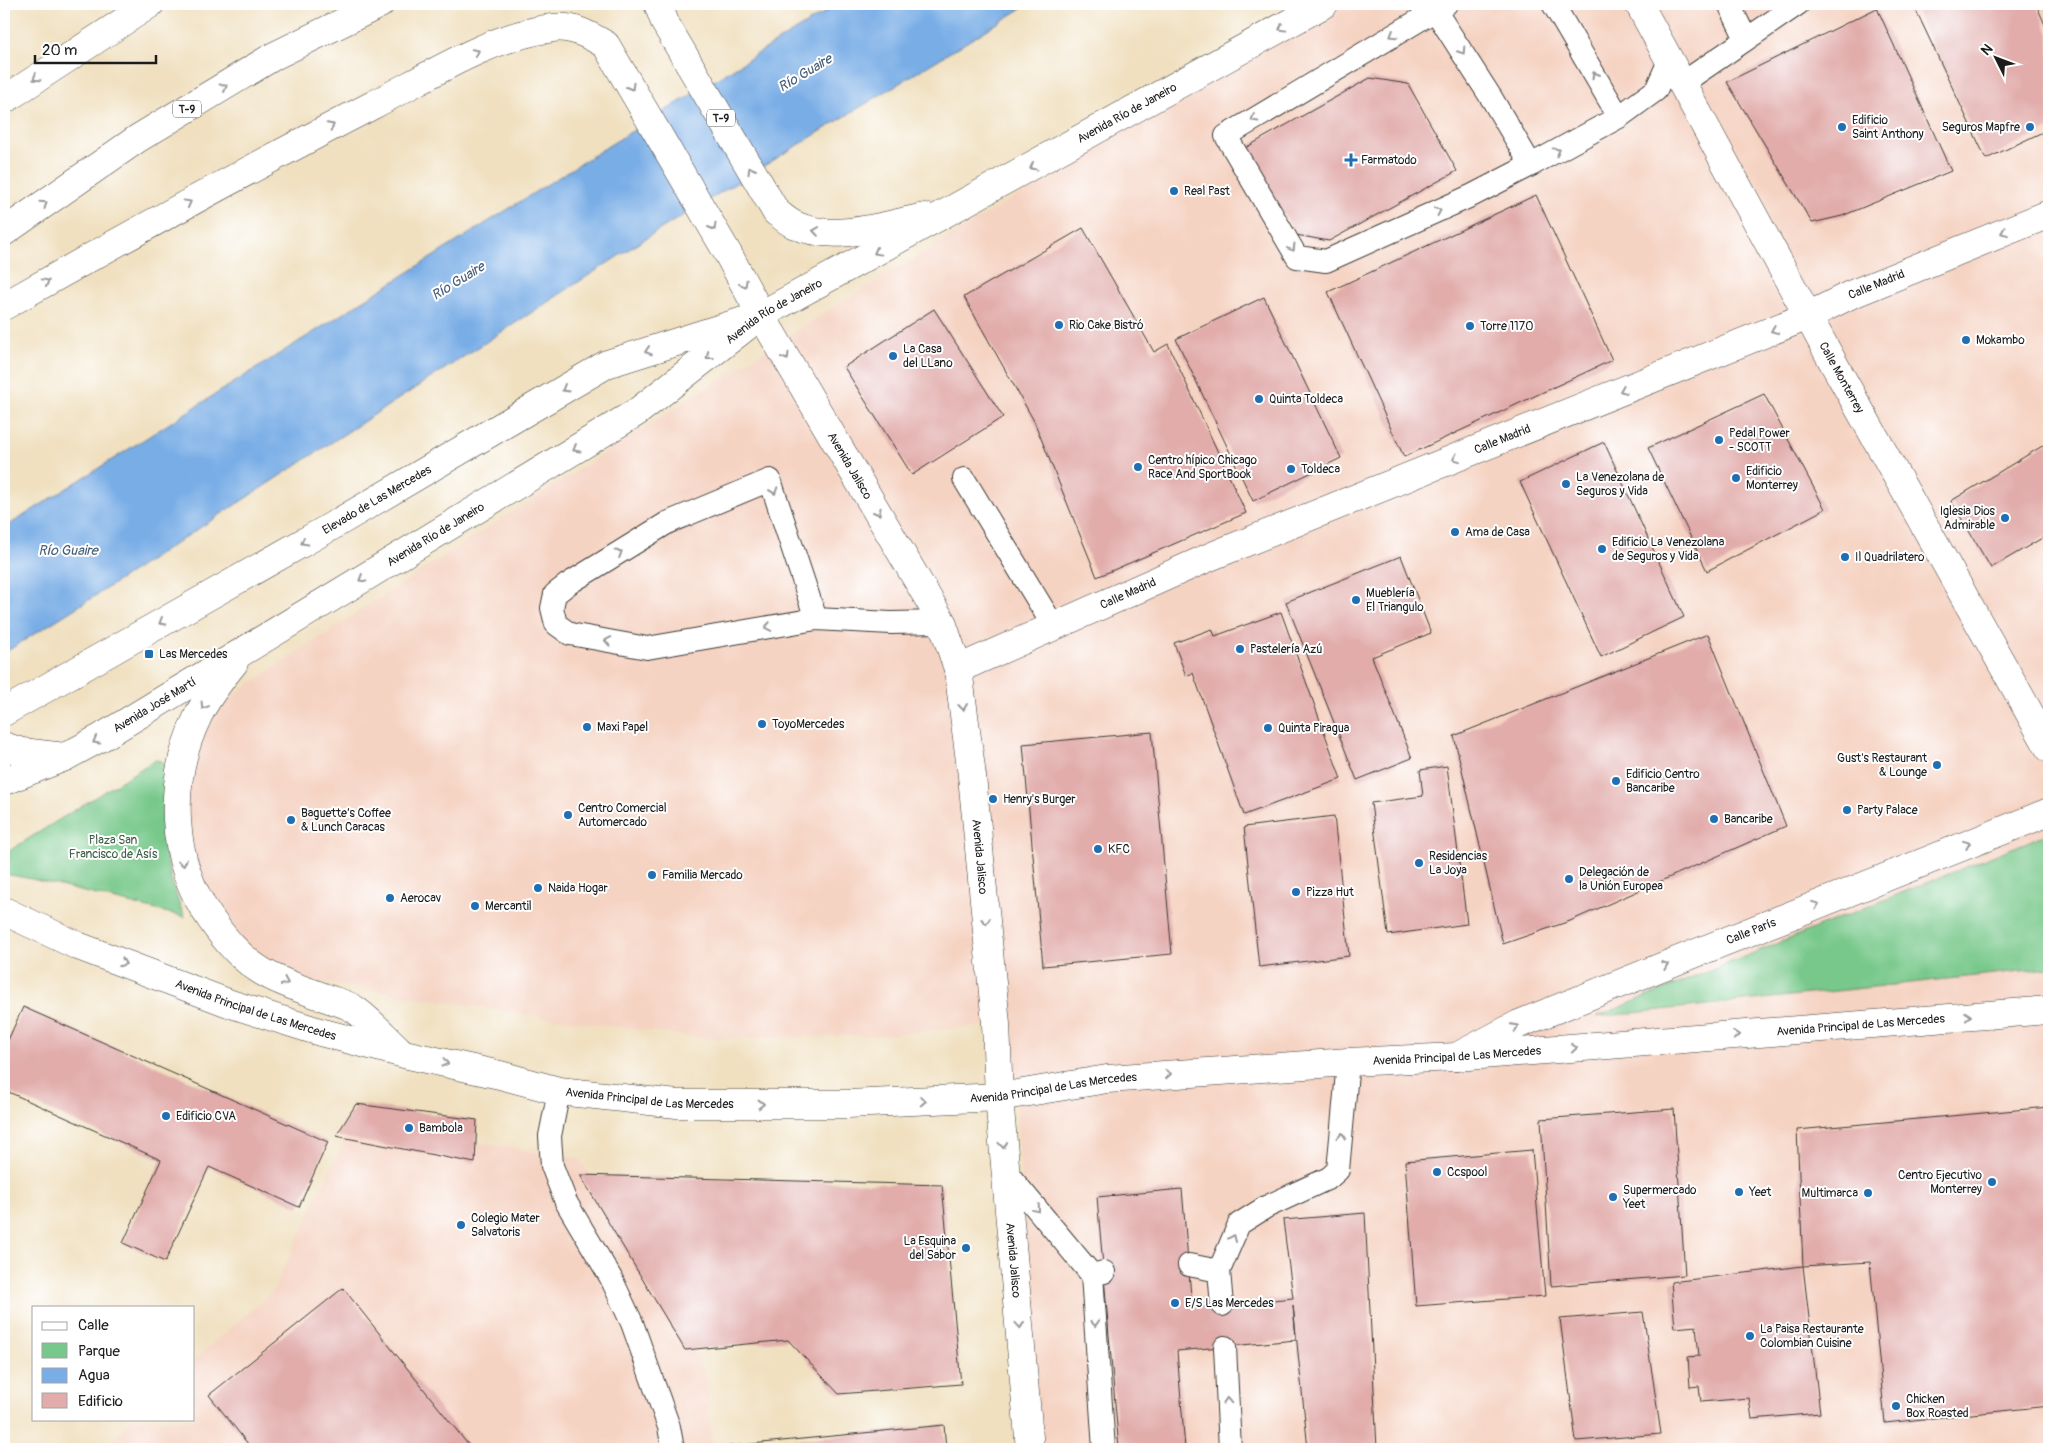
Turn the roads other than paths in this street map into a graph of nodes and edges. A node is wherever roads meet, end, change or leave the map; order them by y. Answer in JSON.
{"nodes":[{"id":1,"x":150,"y":4,"type":"edge"},
{"id":2,"x":380,"y":4,"type":"edge"},
{"id":3,"x":1324,"y":4,"type":"edge"},
{"id":4,"x":1554,"y":4,"type":"edge"},
{"id":5,"x":1639,"y":4,"type":"edge"},
{"id":6,"x":1729,"y":4,"type":"edge"},
{"id":7,"x":1798,"y":4,"type":"edge"},
{"id":8,"x":1437,"y":6,"type":"edge"},
{"id":9,"x":662,"y":14,"type":"edge"},
{"id":10,"x":1746,"y":39,"type":"junction"},
{"id":11,"x":1675,"y":72,"type":"junction"},
{"id":12,"x":4,"y":100,"type":"edge"},
{"id":13,"x":1619,"y":117,"type":"junction"},
{"id":14,"x":1531,"y":165,"type":"junction"},
{"id":15,"x":951,"y":212,"type":"junction"},
{"id":16,"x":2049,"y":214,"type":"edge"},
{"id":17,"x":4,"y":232,"type":"edge"},
{"id":18,"x":4,"y":306,"type":"edge"},
{"id":19,"x":762,"y":315,"type":"junction"},
{"id":20,"x":1808,"y":316,"type":"junction"},
{"id":21,"x":964,"y":479,"type":"dead end"},
{"id":22,"x":816,"y":619,"type":"junction"},
{"id":23,"x":942,"y":622,"type":"junction"},
{"id":24,"x":1054,"y":627,"type":"junction"},
{"id":25,"x":242,"y":652,"type":"junction"},
{"id":26,"x":958,"y":669,"type":"junction"},
{"id":27,"x":4,"y":712,"type":"edge"},
{"id":28,"x":4,"y":746,"type":"edge"},
{"id":29,"x":2049,"y":748,"type":"edge"},
{"id":30,"x":66,"y":757,"type":"junction"},
{"id":31,"x":4,"y":781,"type":"edge"},
{"id":32,"x":2049,"y":812,"type":"edge"},
{"id":33,"x":4,"y":911,"type":"edge"},
{"id":34,"x":4,"y":928,"type":"edge"},
{"id":35,"x":78,"y":946,"type":"junction"},
{"id":36,"x":2049,"y":1010,"type":"edge"},
{"id":37,"x":404,"y":1054,"type":"junction"},
{"id":38,"x":1456,"y":1057,"type":"junction"},
{"id":39,"x":1348,"y":1062,"type":"junction"},
{"id":40,"x":559,"y":1092,"type":"junction"},
{"id":41,"x":999,"y":1097,"type":"junction"},
{"id":42,"x":1006,"y":1172,"type":"junction"},
{"id":43,"x":1189,"y":1265,"type":"dead end"},
{"id":44,"x":1219,"y":1271,"type":"junction"},
{"id":45,"x":1222,"y":1305,"type":"dead end"},
{"id":46,"x":1225,"y":1347,"type":"dead end"},
{"id":47,"x":673,"y":1449,"type":"edge"},
{"id":48,"x":1030,"y":1449,"type":"edge"},
{"id":49,"x":1104,"y":1449,"type":"edge"},
{"id":50,"x":1230,"y":1449,"type":"edge"}],
"edges":[{"from":1,"to":12,"type":"main road","one_way":true},
{"from":17,"to":2,"type":"main road","number":"T-9","one_way":true},
{"from":3,"to":15,"type":"main road","name":"Avenida Río de Janeiro","one_way":true},
{"from":13,"to":4,"type":"lane","one_way":true},
{"from":5,"to":11,"type":"main road","name":"Calle Monterrey"},
{"from":6,"to":10,"type":"lane"},
{"from":7,"to":10,"type":"lane"},
{"from":8,"to":14,"type":"lane","one_way":true},
{"from":8,"to":14,"type":"lane","one_way":true},
{"from":15,"to":9,"type":"main road","number":"T-9","one_way":true},
{"from":10,"to":11,"type":"lane"},
{"from":11,"to":13,"type":"lane"},
{"from":11,"to":20,"type":"main road","name":"Calle Monterrey"},
{"from":14,"to":13,"type":"lane","one_way":true},
{"from":15,"to":19,"type":"main road","name":"Avenida Río de Janeiro","one_way":true},
{"from":16,"to":20,"type":"main road","name":"Calle Madrid","one_way":true},
{"from":18,"to":19,"type":"main road","name":"Avenida Jalisco","one_way":true},
{"from":19,"to":23,"type":"main road","name":"Avenida Jalisco","one_way":true},
{"from":19,"to":25,"type":"main road","name":"Avenida Río de Janeiro","one_way":true},
{"from":19,"to":27,"type":"main road","name":"Elevado de Las Mercedes","one_way":true},
{"from":20,"to":24,"type":"main road","name":"Calle Madrid","one_way":true},
{"from":20,"to":29,"type":"main road","name":"Calle Monterrey"},
{"from":21,"to":24,"type":"lane"},
{"from":22,"to":22,"type":"lane","one_way":true},
{"from":22,"to":23,"type":"lane"},
{"from":23,"to":26,"type":"main road","name":"Avenida Jalisco"},
{"from":24,"to":26,"type":"main road","name":"Calle Madrid"},
{"from":25,"to":30,"type":"main road","name":"Avenida José Martí","one_way":true},
{"from":25,"to":37,"type":"main road","one_way":true},
{"from":26,"to":41,"type":"main road","name":"Avenida Jalisco","one_way":true},
{"from":28,"to":30,"type":"main road"},
{"from":30,"to":31,"type":"main road","name":"Avenida José Martí"},
{"from":38,"to":32,"type":"main road","name":"Calle París","one_way":true},
{"from":33,"to":35,"type":"main road"},
{"from":34,"to":35,"type":"main road"},
{"from":35,"to":37,"type":"main road","name":"Avenida Principal de Las Mercedes","one_way":true},
{"from":38,"to":36,"type":"main road","name":"Avenida Principal de Las Mercedes","one_way":true},
{"from":37,"to":40,"type":"main road","name":"Avenida Principal de Las Mercedes","one_way":true},
{"from":38,"to":39,"type":"main road","name":"Avenida Principal de Las Mercedes"},
{"from":41,"to":39,"type":"main road","name":"Avenida Principal de Las Mercedes","one_way":true},
{"from":44,"to":39,"type":"lane","one_way":true},
{"from":40,"to":41,"type":"main road","name":"Avenida Principal de Las Mercedes","one_way":true},
{"from":40,"to":47,"type":"lane"},
{"from":41,"to":42,"type":"main road","name":"Avenida Jalisco","one_way":true},
{"from":42,"to":48,"type":"main road","name":"Avenida Jalisco","one_way":true},
{"from":42,"to":49,"type":"lane","one_way":true},
{"from":43,"to":44,"type":"lane"},
{"from":44,"to":45,"type":"lane"},
{"from":50,"to":46,"type":"lane","one_way":true}]}
